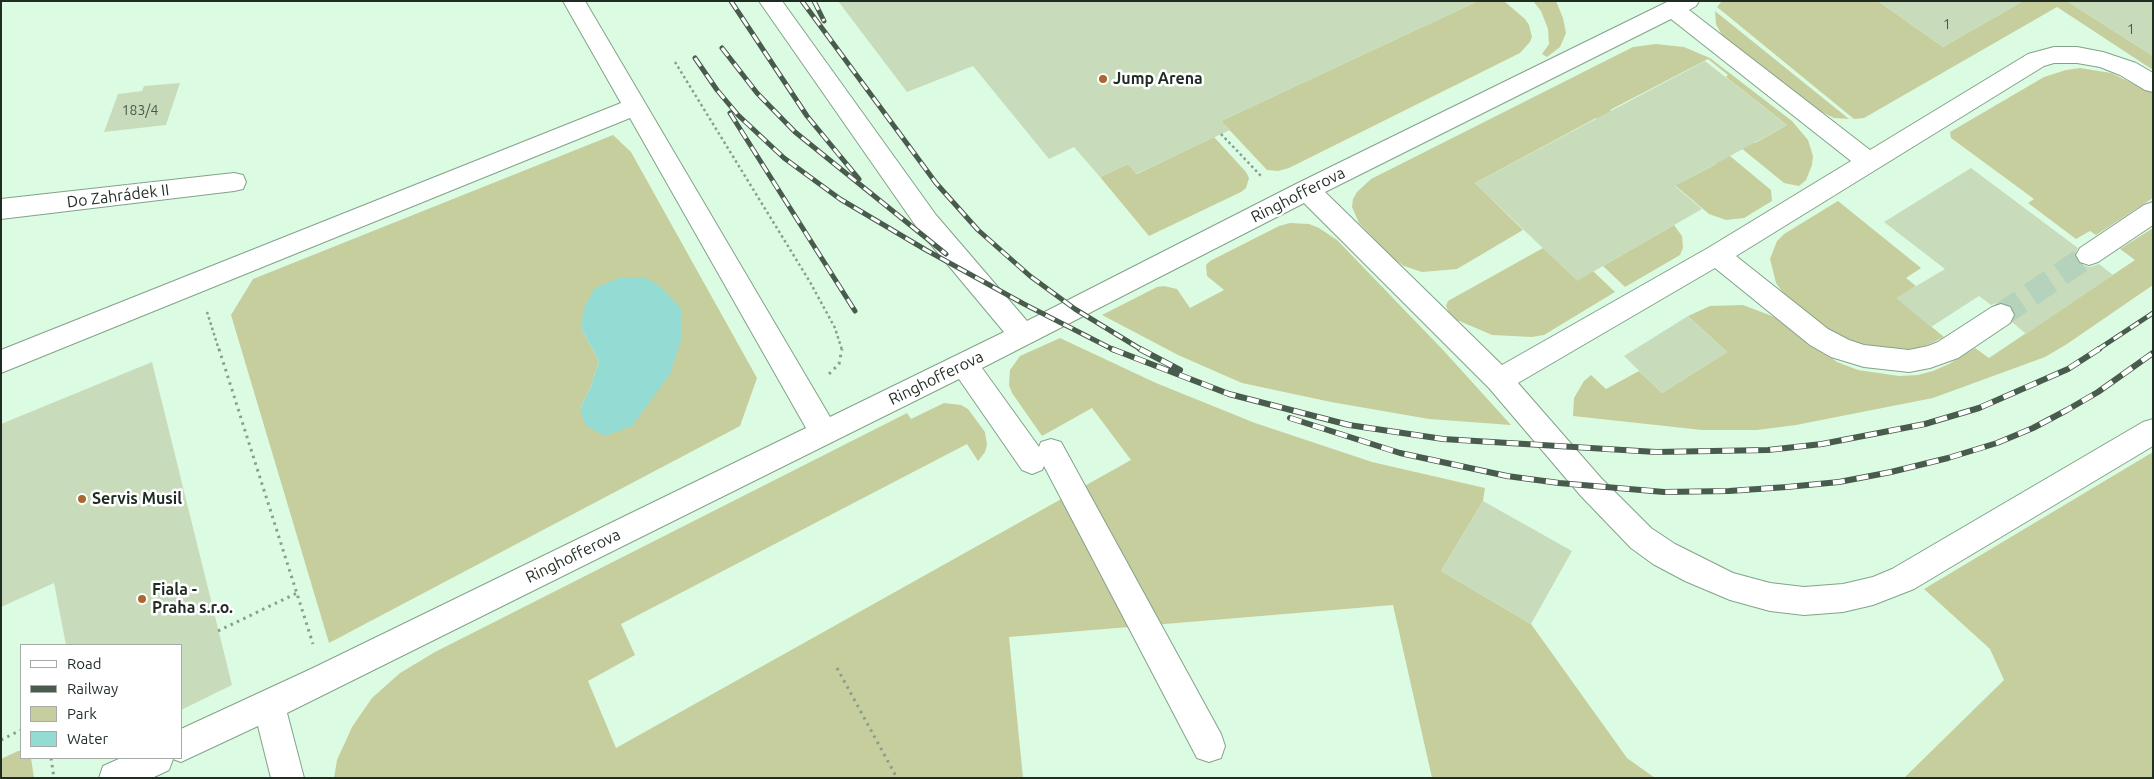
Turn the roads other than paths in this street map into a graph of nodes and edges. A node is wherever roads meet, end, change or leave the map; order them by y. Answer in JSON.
{"nodes":[{"id":1,"x":574,"y":1,"type":"edge"},
{"id":2,"x":770,"y":1,"type":"edge"},
{"id":3,"x":1680,"y":5,"type":"edge"},
{"id":4,"x":2153,"y":84,"type":"edge"},
{"id":5,"x":635,"y":107,"type":"junction"},
{"id":6,"x":1869,"y":162,"type":"junction"},
{"id":7,"x":234,"y":182,"type":"dead end"},
{"id":8,"x":1307,"y":190,"type":"junction"},
{"id":9,"x":1,"y":210,"type":"edge"},
{"id":10,"x":2153,"y":212,"type":"edge"},
{"id":11,"x":1717,"y":255,"type":"junction"},
{"id":12,"x":2089,"y":255,"type":"tunnel mouth"},
{"id":13,"x":2001,"y":315,"type":"tunnel mouth"},
{"id":14,"x":1023,"y":335,"type":"junction"},
{"id":15,"x":1,"y":362,"type":"edge"},
{"id":16,"x":964,"y":364,"type":"junction"},
{"id":17,"x":1499,"y":380,"type":"junction"},
{"id":18,"x":2153,"y":430,"type":"edge"},
{"id":19,"x":824,"y":433,"type":"junction"},
{"id":20,"x":268,"y":705,"type":"junction"},
{"id":21,"x":193,"y":741,"type":"edge"},
{"id":22,"x":1209,"y":746,"type":"dead end"},
{"id":23,"x":155,"y":759,"type":"edge"},
{"id":24,"x":115,"y":778,"type":"edge"},
{"id":25,"x":288,"y":778,"type":"edge"}],
"edges":[{"from":1,"to":5,"type":"street"},
{"from":2,"to":14,"type":"street"},
{"from":3,"to":6,"type":"street"},
{"from":3,"to":8,"type":"street","name":"Ringhofferova"},
{"from":4,"to":6,"type":"street"},
{"from":5,"to":15,"type":"street"},
{"from":5,"to":19,"type":"street"},
{"from":6,"to":11,"type":"street"},
{"from":7,"to":9,"type":"street","name":"Do Zahrádek II"},
{"from":8,"to":14,"type":"street","name":"Ringhofferova"},
{"from":8,"to":17,"type":"street"},
{"from":10,"to":12,"type":"street"},
{"from":11,"to":13,"type":"street"},
{"from":11,"to":17,"type":"street"},
{"from":14,"to":16,"type":"street","name":"Ringhofferova"},
{"from":16,"to":19,"type":"street","name":"Ringhofferova"},
{"from":16,"to":22,"type":"street"},
{"from":17,"to":18,"type":"street"},
{"from":19,"to":20,"type":"street","name":"Ringhofferova"},
{"from":20,"to":21,"type":"street","name":"Ringhofferova"},
{"from":20,"to":25,"type":"street"},
{"from":23,"to":24,"type":"street"}]}
